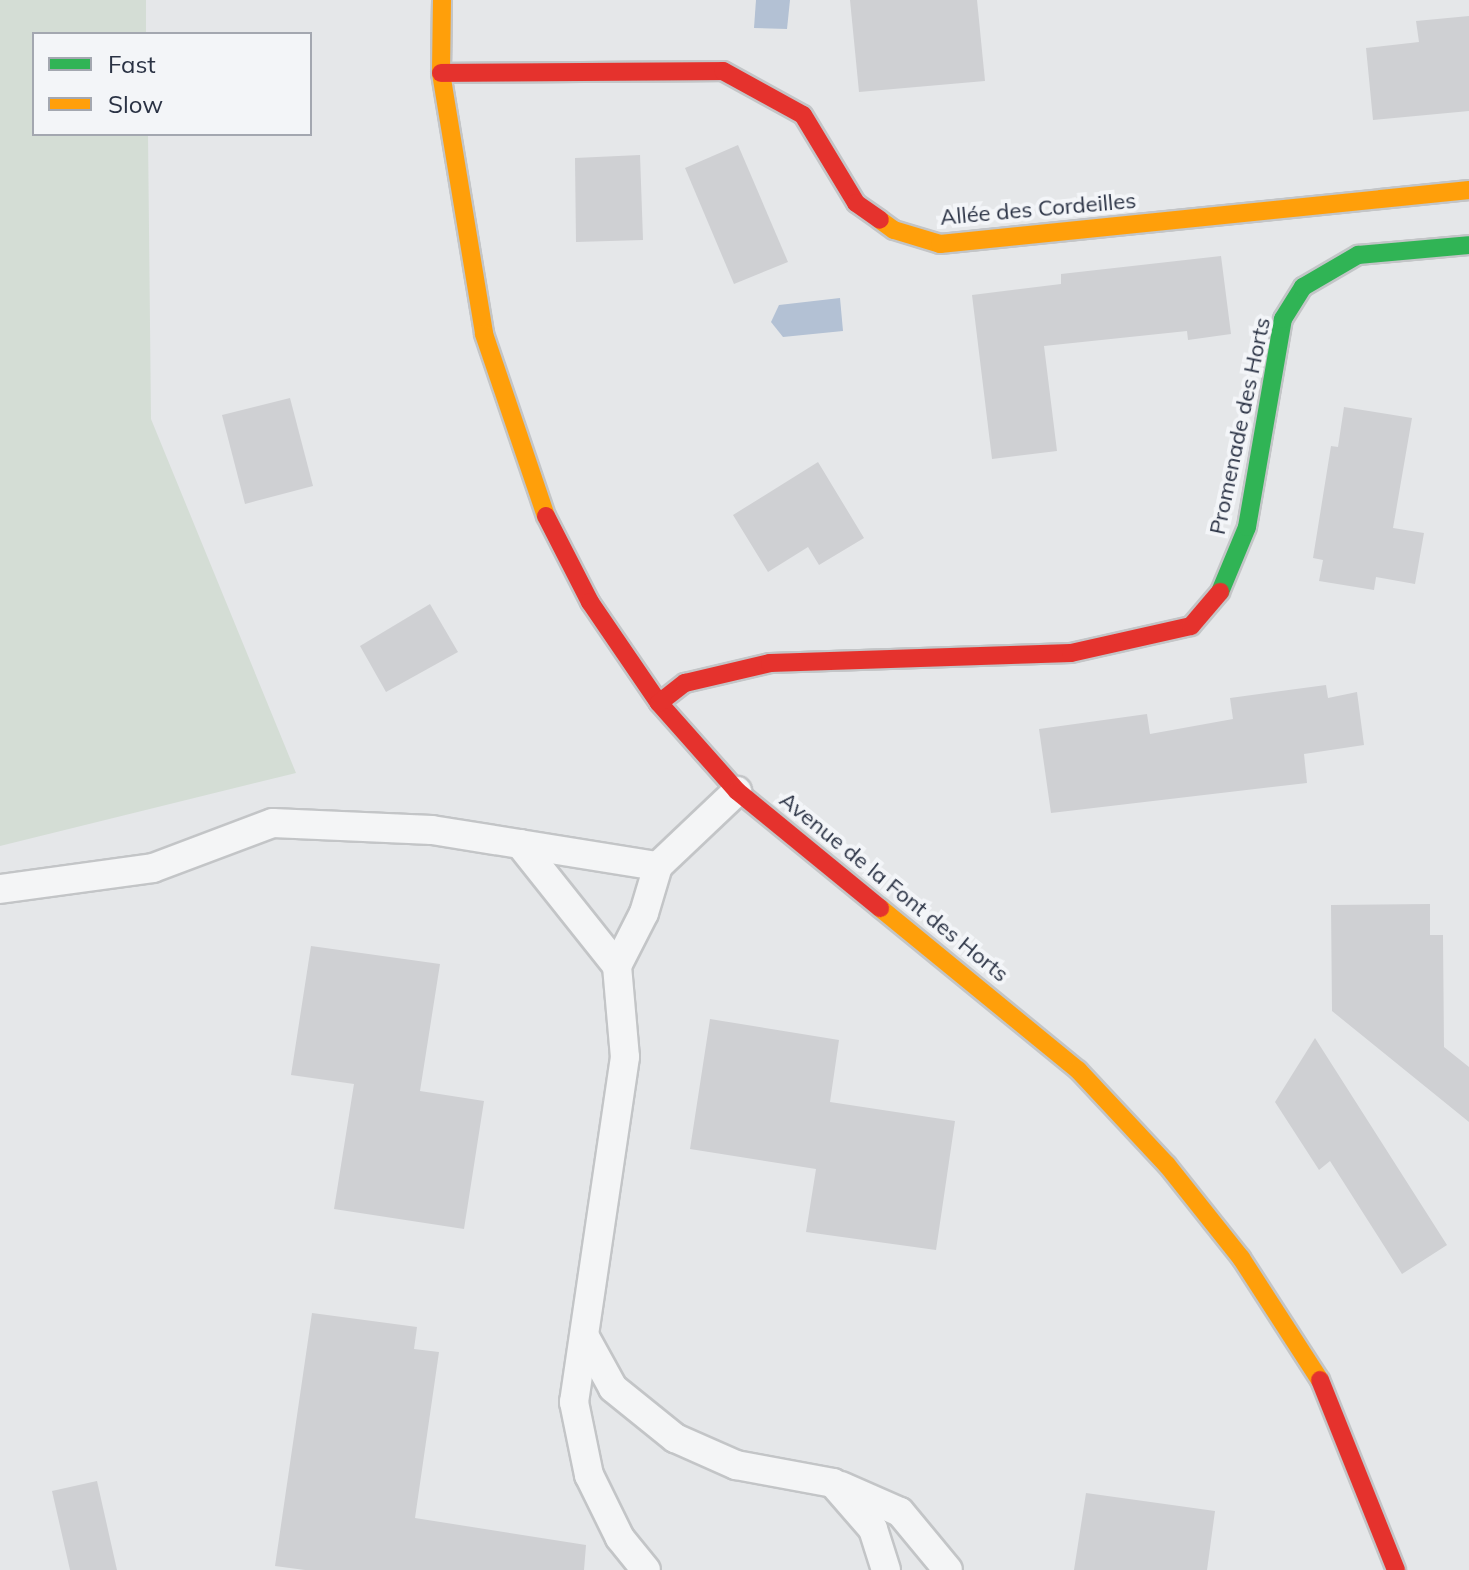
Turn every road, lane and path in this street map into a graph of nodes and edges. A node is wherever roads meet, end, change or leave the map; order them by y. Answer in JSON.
{"nodes":[{"id":1,"x":442,"y":0,"type":"edge"},
{"id":2,"x":441,"y":73,"type":"junction"},
{"id":3,"x":1469,"y":190,"type":"edge"},
{"id":4,"x":1469,"y":245,"type":"edge"},
{"id":5,"x":659,"y":703,"type":"junction"},
{"id":6,"x":737,"y":791,"type":"junction"},
{"id":7,"x":520,"y":844,"type":"junction"},
{"id":8,"x":658,"y":866,"type":"junction"},
{"id":9,"x":0,"y":889,"type":"edge"},
{"id":10,"x":617,"y":966,"type":"junction"},
{"id":11,"x":585,"y":1337,"type":"junction"},
{"id":12,"x":833,"y":1483,"type":"junction"},
{"id":13,"x":646,"y":1570,"type":"edge"},
{"id":14,"x":886,"y":1570,"type":"edge"},
{"id":15,"x":948,"y":1570,"type":"edge"},
{"id":16,"x":1396,"y":1570,"type":"edge"}],
"edges":[{"from":1,"to":2,"type":"street","name":"Avenue de la Font des Horts"},
{"from":2,"to":3,"type":"street","name":"Allée des Cordeilles"},
{"from":2,"to":5,"type":"street","name":"Avenue de la Font des Horts"},
{"from":4,"to":5,"type":"street","name":"Promenade des Horts"},
{"from":5,"to":6,"type":"street","name":"Avenue de la Font des Horts"},
{"from":6,"to":8,"type":"lane"},
{"from":6,"to":16,"type":"street","name":"Avenue de la Font des Horts"},
{"from":7,"to":8,"type":"lane"},
{"from":7,"to":9,"type":"lane"},
{"from":7,"to":10,"type":"lane"},
{"from":8,"to":10,"type":"lane"},
{"from":10,"to":11,"type":"lane"},
{"from":11,"to":12,"type":"lane"},
{"from":11,"to":13,"type":"lane"},
{"from":12,"to":14,"type":"lane"},
{"from":12,"to":15,"type":"lane"}]}
